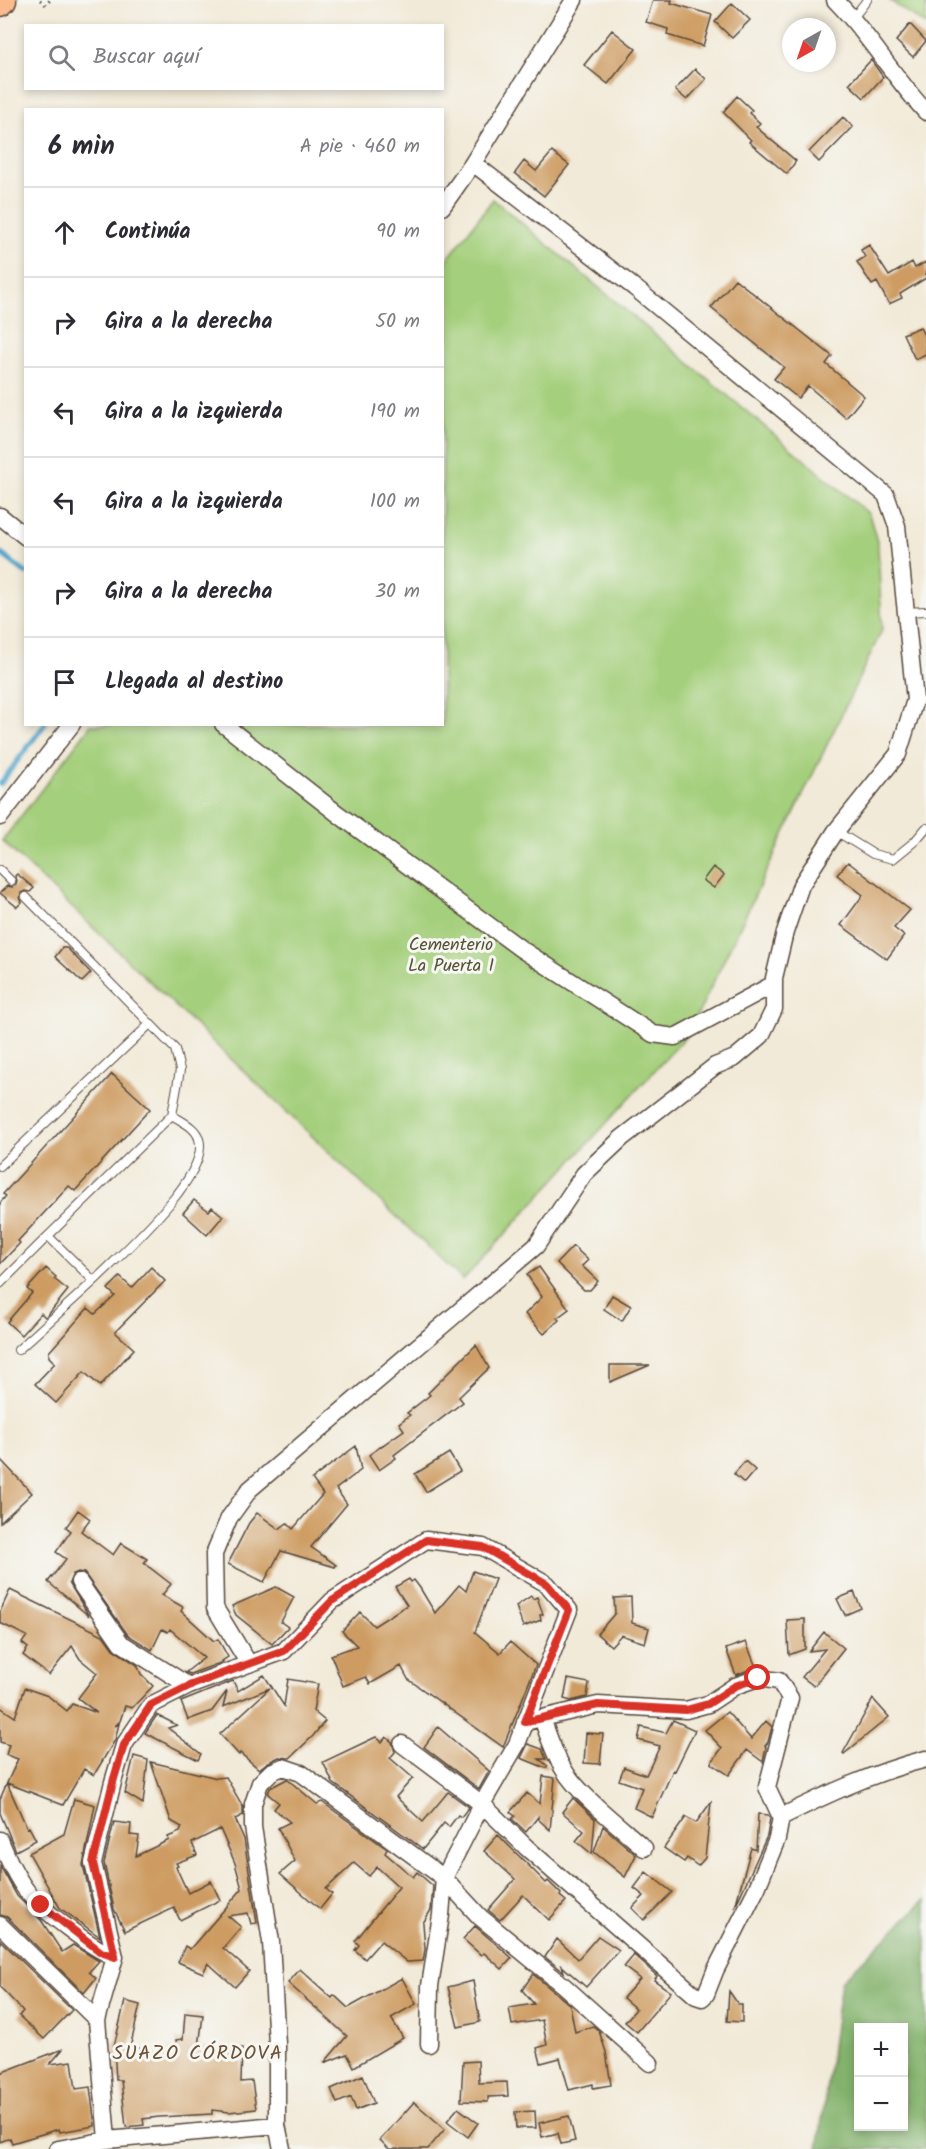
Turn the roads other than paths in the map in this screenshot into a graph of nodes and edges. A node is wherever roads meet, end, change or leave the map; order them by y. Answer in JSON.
{"nodes":[{"id":1,"x":574,"y":0,"type":"edge"},
{"id":2,"x":835,"y":0,"type":"edge"},
{"id":3,"x":867,"y":0,"type":"edge"},
{"id":4,"x":853,"y":18,"type":"junction"},
{"id":5,"x":926,"y":112,"type":"edge"},
{"id":6,"x":473,"y":163,"type":"junction"},
{"id":7,"x":444,"y":204,"type":"edge"},
{"id":8,"x":0,"y":516,"type":"edge"},
{"id":9,"x":24,"y":535,"type":"edge"},
{"id":10,"x":926,"y":610,"type":"edge"},
{"id":11,"x":906,"y":612,"type":"junction"},
{"id":12,"x":70,"y":726,"type":"edge"},
{"id":13,"x":226,"y":726,"type":"edge"},
{"id":14,"x":0,"y":818,"type":"edge"},
{"id":15,"x":926,"y":828,"type":"edge"},
{"id":16,"x":836,"y":831,"type":"junction"},
{"id":17,"x":0,"y":870,"type":"edge"},
{"id":18,"x":11,"y":881,"type":"dead end"},
{"id":19,"x":26,"y":897,"type":"dead end"},
{"id":20,"x":774,"y":984,"type":"junction"},
{"id":21,"x":150,"y":1024,"type":"junction"},
{"id":22,"x":172,"y":1115,"type":"junction"},
{"id":23,"x":0,"y":1166,"type":"edge"},
{"id":24,"x":48,"y":1236,"type":"junction"},
{"id":25,"x":93,"y":1281,"type":"junction"},
{"id":26,"x":0,"y":1284,"type":"edge"},
{"id":27,"x":18,"y":1350,"type":"dead end"},
{"id":28,"x":79,"y":1582,"type":"dead end"},
{"id":29,"x":249,"y":1664,"type":"junction"},
{"id":30,"x":189,"y":1686,"type":"junction"},
{"id":31,"x":542,"y":1718,"type":"junction"},
{"id":32,"x":525,"y":1722,"type":"junction"},
{"id":33,"x":402,"y":1744,"type":"dead end"},
{"id":34,"x":926,"y":1759,"type":"edge"},
{"id":35,"x":482,"y":1804,"type":"junction"},
{"id":36,"x":781,"y":1817,"type":"junction"},
{"id":37,"x":0,"y":1840,"type":"edge"},
{"id":38,"x":644,"y":1848,"type":"dead end"},
{"id":39,"x":444,"y":1878,"type":"junction"},
{"id":40,"x":0,"y":1925,"type":"edge"},
{"id":41,"x":115,"y":1957,"type":"junction"},
{"id":42,"x":97,"y":2020,"type":"junction"},
{"id":43,"x":429,"y":2044,"type":"dead end"},
{"id":44,"x":650,"y":2063,"type":"dead end"},
{"id":45,"x":277,"y":2125,"type":"junction"},
{"id":46,"x":107,"y":2140,"type":"junction"},
{"id":47,"x":58,"y":2149,"type":"edge"},
{"id":48,"x":282,"y":2149,"type":"edge"}],
"edges":[{"from":1,"to":6,"type":"street"},
{"from":2,"to":4,"type":"street"},
{"from":3,"to":4,"type":"lane"},
{"from":4,"to":5,"type":"street"},
{"from":6,"to":7,"type":"street"},
{"from":6,"to":11,"type":"street"},
{"from":8,"to":9,"type":"street"},
{"from":10,"to":11,"type":"lane"},
{"from":11,"to":16,"type":"street"},
{"from":12,"to":14,"type":"street"},
{"from":13,"to":20,"type":"street"},
{"from":15,"to":16,"type":"lane"},
{"from":16,"to":20,"type":"street"},
{"from":17,"to":18,"type":"lane"},
{"from":19,"to":21,"type":"lane"},
{"from":20,"to":29,"type":"street"},
{"from":21,"to":22,"type":"lane"},
{"from":21,"to":23,"type":"lane"},
{"from":22,"to":24,"type":"lane"},
{"from":22,"to":25,"type":"lane"},
{"from":24,"to":25,"type":"lane"},
{"from":24,"to":26,"type":"lane"},
{"from":25,"to":27,"type":"lane"},
{"from":28,"to":30,"type":"street"},
{"from":29,"to":30,"type":"street"},
{"from":29,"to":32,"type":"street"},
{"from":30,"to":41,"type":"street"},
{"from":31,"to":32,"type":"street"},
{"from":31,"to":36,"type":"street"},
{"from":31,"to":38,"type":"street"},
{"from":32,"to":35,"type":"street"},
{"from":33,"to":35,"type":"street"},
{"from":34,"to":36,"type":"street"},
{"from":35,"to":36,"type":"street"},
{"from":35,"to":39,"type":"street"},
{"from":37,"to":41,"type":"street"},
{"from":39,"to":43,"type":"street"},
{"from":39,"to":44,"type":"street"},
{"from":39,"to":45,"type":"street"},
{"from":40,"to":42,"type":"street"},
{"from":41,"to":42,"type":"street"},
{"from":42,"to":46,"type":"street"},
{"from":45,"to":46,"type":"street"},
{"from":45,"to":48,"type":"street"},
{"from":46,"to":47,"type":"street"}]}
